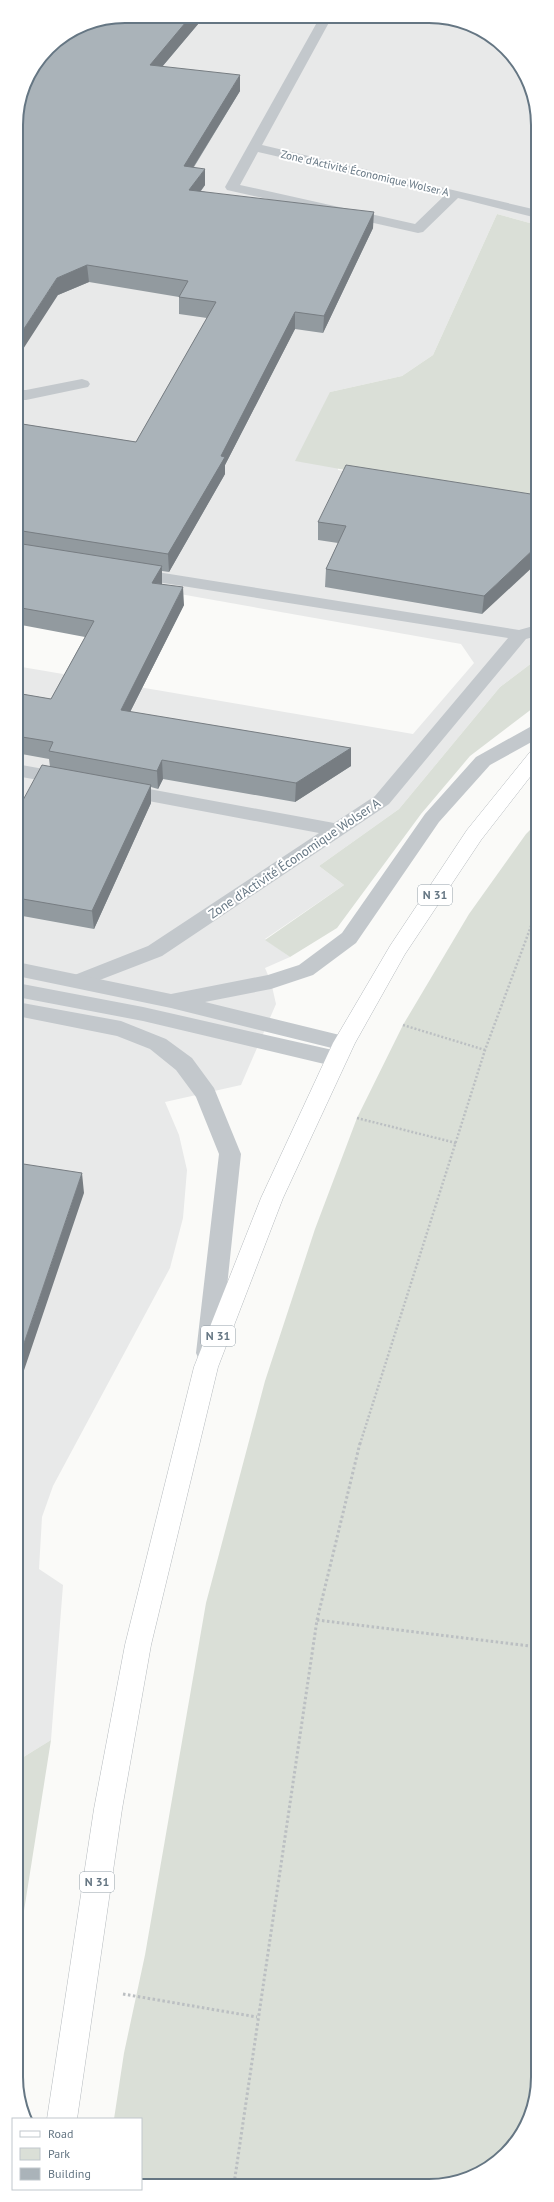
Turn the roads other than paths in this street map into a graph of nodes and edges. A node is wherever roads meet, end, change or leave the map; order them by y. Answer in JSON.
{"nodes":[{"id":1,"x":323,"y":23,"type":"edge"},
{"id":2,"x":255,"y":147,"type":"junction"},
{"id":3,"x":455,"y":193,"type":"junction"},
{"id":4,"x":531,"y":212,"type":"edge"},
{"id":5,"x":82,"y":384,"type":"dead end"},
{"id":6,"x":23,"y":395,"type":"edge"},
{"id":7,"x":119,"y":571,"type":"edge"},
{"id":8,"x":529,"y":633,"type":"edge"},
{"id":9,"x":531,"y":734,"type":"edge"},
{"id":10,"x":531,"y":764,"type":"edge"},
{"id":11,"x":23,"y":771,"type":"edge"},
{"id":12,"x":337,"y":830,"type":"junction"},
{"id":13,"x":23,"y":970,"type":"edge"},
{"id":14,"x":79,"y":981,"type":"junction"},
{"id":15,"x":23,"y":991,"type":"edge"},
{"id":16,"x":171,"y":1001,"type":"junction"},
{"id":17,"x":23,"y":1010,"type":"edge"},
{"id":18,"x":341,"y":1051,"type":"junction"},
{"id":19,"x":206,"y":1367,"type":"junction"},
{"id":20,"x":62,"y":2118,"type":"edge"}],
"edges":[{"from":1,"to":2,"type":"street","name":"Zone d'Activité Économique Wolser A"},
{"from":2,"to":3,"type":"street","name":"Zone d'Activité Économique Wolser A"},
{"from":2,"to":3,"type":"street","name":"Zone d'Activité Économique Wolser A"},
{"from":3,"to":4,"type":"street"},
{"from":5,"to":6,"type":"street"},
{"from":7,"to":8,"type":"street","name":"Zone d'Activité Économique Wolser A"},
{"from":8,"to":12,"type":"street","name":"Zone d'Activité Économique Wolser A"},
{"from":9,"to":16,"type":"street"},
{"from":10,"to":18,"type":"main road","number":"N 31"},
{"from":11,"to":12,"type":"street"},
{"from":12,"to":14,"type":"street","name":"Zone d'Activité Économique Wolser A"},
{"from":13,"to":14,"type":"street"},
{"from":14,"to":16,"type":"street"},
{"from":15,"to":18,"type":"street"},
{"from":16,"to":18,"type":"street"},
{"from":17,"to":19,"type":"street"},
{"from":18,"to":19,"type":"main road","number":"N 31"},
{"from":19,"to":20,"type":"main road","number":"N 31"}]}
